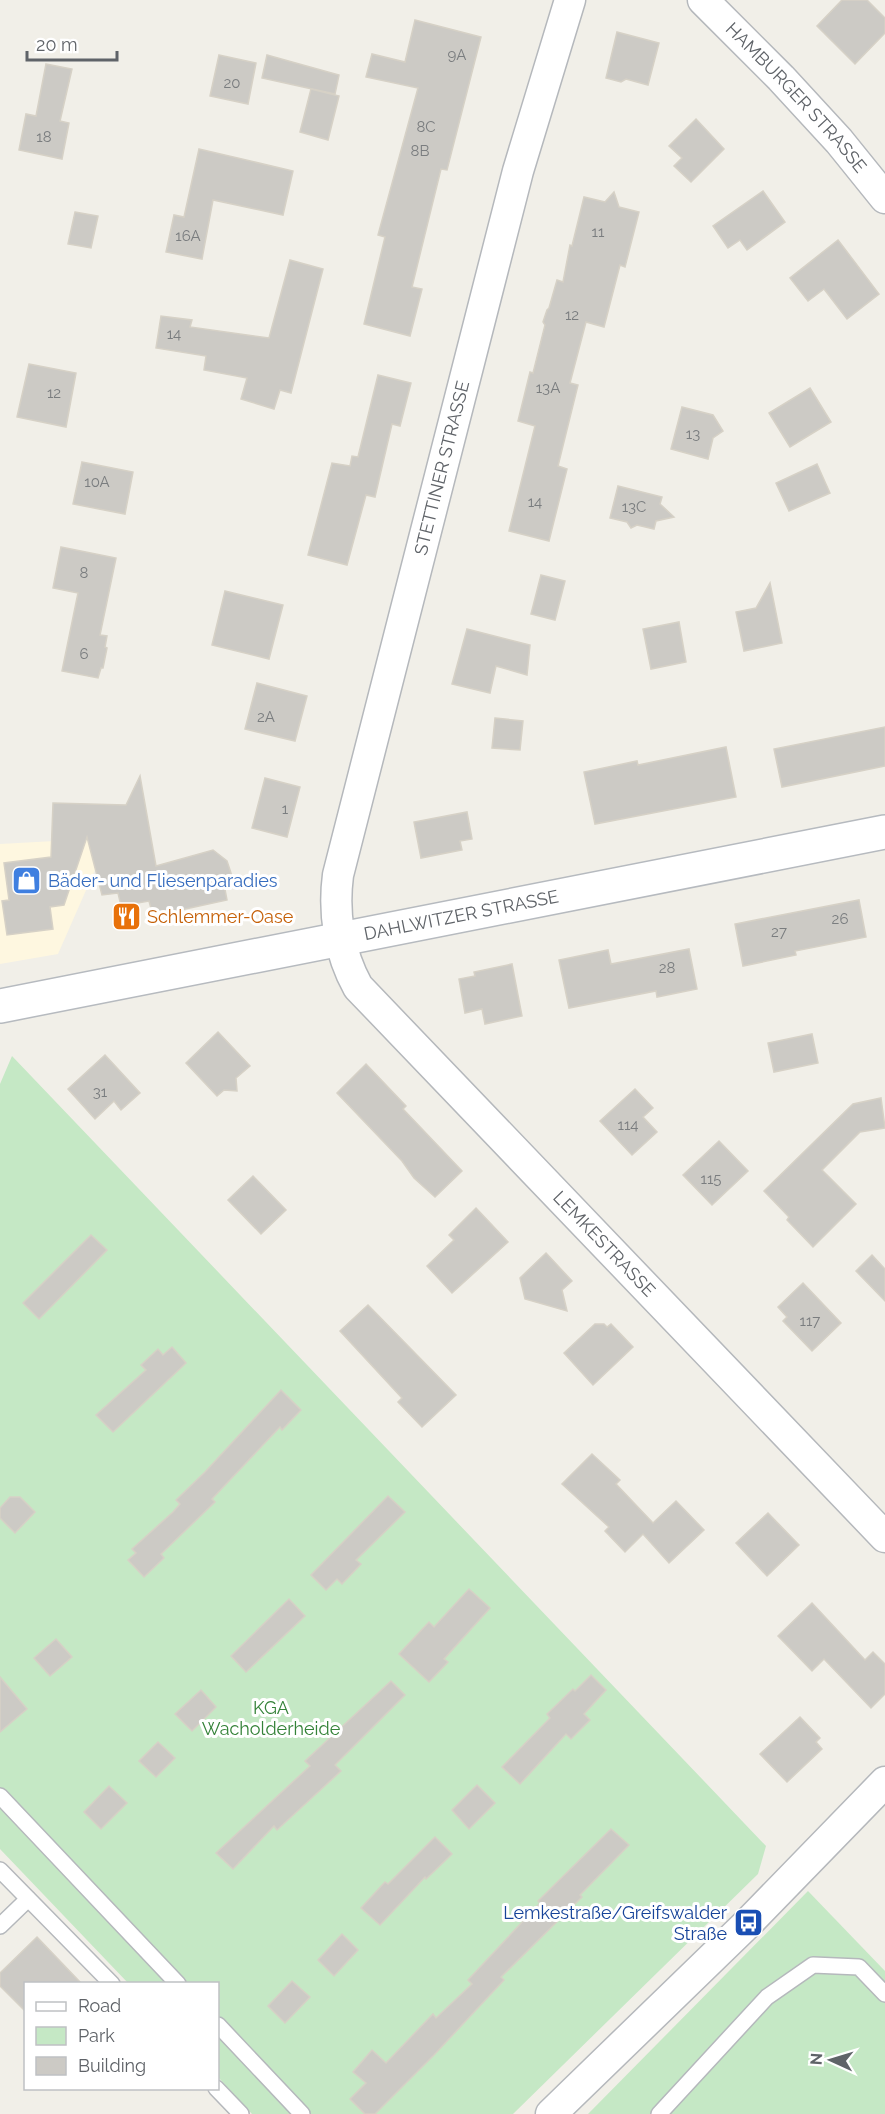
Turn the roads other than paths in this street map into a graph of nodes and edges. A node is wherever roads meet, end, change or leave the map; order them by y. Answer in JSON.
{"nodes":[{"id":1,"x":570,"y":0,"type":"edge"},
{"id":2,"x":702,"y":0,"type":"edge"},
{"id":3,"x":885,"y":198,"type":"edge"},
{"id":4,"x":885,"y":832,"type":"edge"},
{"id":5,"x":341,"y":940,"type":"junction"},
{"id":6,"x":0,"y":1006,"type":"edge"},
{"id":7,"x":885,"y":1538,"type":"edge"},
{"id":8,"x":885,"y":1782,"type":"edge"},
{"id":9,"x":0,"y":1796,"type":"edge"},
{"id":10,"x":0,"y":1870,"type":"edge"},
{"id":11,"x":28,"y":1899,"type":"junction"},
{"id":12,"x":0,"y":1926,"type":"edge"},
{"id":13,"x":111,"y":1982,"type":"edge"},
{"id":14,"x":177,"y":1982,"type":"edge"},
{"id":15,"x":885,"y":1994,"type":"edge"},
{"id":16,"x":219,"y":2026,"type":"edge"},
{"id":17,"x":218,"y":2090,"type":"edge"},
{"id":18,"x":241,"y":2114,"type":"edge"},
{"id":19,"x":302,"y":2114,"type":"edge"},
{"id":20,"x":551,"y":2114,"type":"edge"},
{"id":21,"x":659,"y":2114,"type":"edge"}],
"edges":[{"from":1,"to":5,"type":"street","name":"STETTINER STRASSE"},
{"from":2,"to":3,"type":"street","name":"HAMBURGER STRASSE"},
{"from":4,"to":5,"type":"main road","name":"DAHLWITZER STRASSE"},
{"from":5,"to":6,"type":"main road","name":"DAHLWITZER STRASSE"},
{"from":5,"to":7,"type":"street","name":"LEMKESTRASSE"},
{"from":8,"to":20,"type":"street"},
{"from":9,"to":14,"type":"lane"},
{"from":10,"to":11,"type":"lane"},
{"from":11,"to":12,"type":"lane"},
{"from":11,"to":13,"type":"lane"},
{"from":15,"to":21,"type":"lane"},
{"from":16,"to":19,"type":"lane"},
{"from":17,"to":18,"type":"lane"}]}
